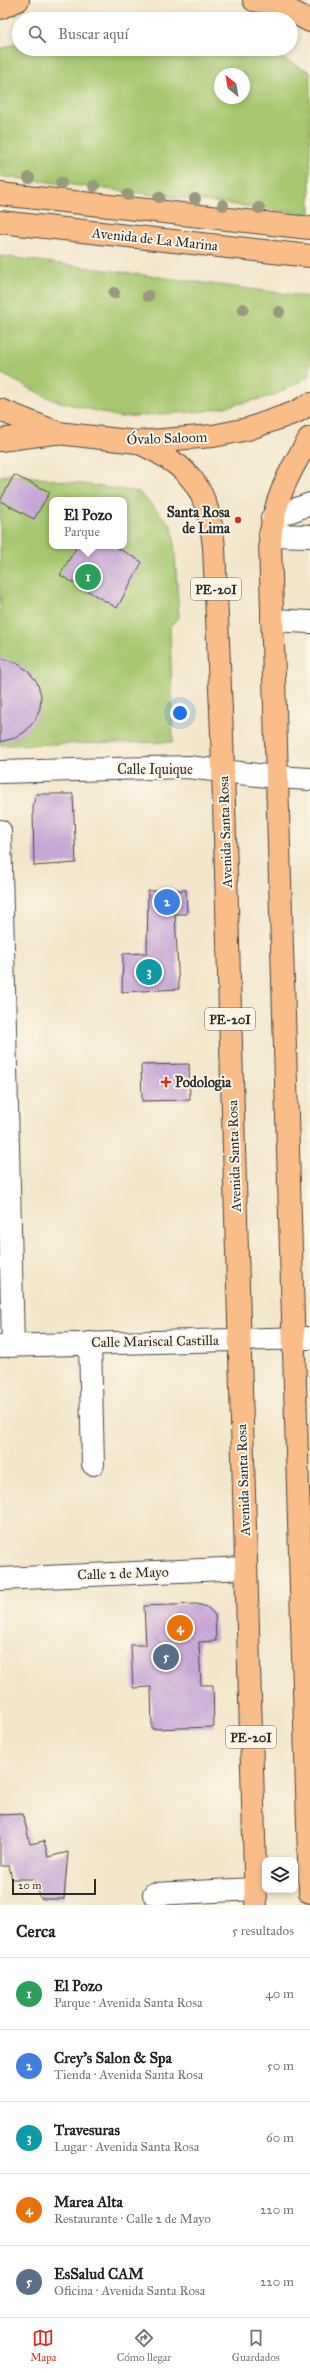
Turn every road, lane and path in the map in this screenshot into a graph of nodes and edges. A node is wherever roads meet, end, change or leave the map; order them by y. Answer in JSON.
{"nodes":[{"id":1,"x":18,"y":0,"type":"edge"},
{"id":2,"x":254,"y":0,"type":"edge"},
{"id":3,"x":277,"y":3,"type":"edge"},
{"id":4,"x":0,"y":8,"type":"edge"},
{"id":5,"x":294,"y":12,"type":"edge"},
{"id":6,"x":298,"y":14,"type":"edge"},
{"id":7,"x":310,"y":21,"type":"edge"},
{"id":8,"x":0,"y":194,"type":"edge"},
{"id":9,"x":0,"y":222,"type":"edge"},
{"id":10,"x":310,"y":228,"type":"edge"},
{"id":11,"x":310,"y":256,"type":"edge"},
{"id":12,"x":310,"y":404,"type":"edge"},
{"id":13,"x":0,"y":410,"type":"edge"},
{"id":14,"x":58,"y":433,"type":"junction"},
{"id":15,"x":310,"y":438,"type":"edge"},
{"id":16,"x":0,"y":440,"type":"edge"},
{"id":17,"x":137,"y":442,"type":"junction"},
{"id":18,"x":310,"y":504,"type":"edge"},
{"id":19,"x":271,"y":527,"type":"junction"},
{"id":20,"x":310,"y":536,"type":"edge"},
{"id":21,"x":272,"y":620,"type":"junction"},
{"id":22,"x":310,"y":622,"type":"edge"},
{"id":23,"x":222,"y":771,"type":"junction"},
{"id":24,"x":0,"y":772,"type":"edge"},
{"id":25,"x":276,"y":778,"type":"junction"},
{"id":26,"x":310,"y":779,"type":"edge"},
{"id":27,"x":0,"y":831,"type":"edge"},
{"id":28,"x":302,"y":1338,"type":"edge"},
{"id":29,"x":239,"y":1340,"type":"junction"},
{"id":30,"x":90,"y":1343,"type":"junction"},
{"id":31,"x":7,"y":1345,"type":"edge"},
{"id":32,"x":93,"y":1464,"type":"dead end"},
{"id":33,"x":246,"y":1568,"type":"junction"},
{"id":34,"x":305,"y":1568,"type":"edge"},
{"id":35,"x":0,"y":1579,"type":"edge"},
{"id":36,"x":310,"y":1892,"type":"edge"},
{"id":37,"x":154,"y":1894,"type":"dead end"},
{"id":38,"x":255,"y":1897,"type":"edge"}],
"edges":[{"from":1,"to":4,"type":"main road"},
{"from":2,"to":3,"type":"main road"},
{"from":3,"to":5,"type":"main road"},
{"from":6,"to":7,"type":"main road"},
{"from":8,"to":10,"type":"main road","name":"Avenida de La Marina"},
{"from":9,"to":11,"type":"main road","name":"Avenida de La Marina"},
{"from":12,"to":17,"type":"main road","name":"Óvalo Saloom","number":"PE-20I"},
{"from":13,"to":14,"type":"main road","name":"Óvalo Saloom","number":"PE-20I"},
{"from":14,"to":16,"type":"main road"},
{"from":14,"to":17,"type":"main road","name":"Óvalo Saloom","number":"PE-20I"},
{"from":15,"to":19,"type":"main road"},
{"from":17,"to":23,"type":"main road","name":"Avenida Santa Rosa","number":"PE-20I"},
{"from":18,"to":19,"type":"street"},
{"from":19,"to":20,"type":"street"},
{"from":19,"to":21,"type":"main road"},
{"from":21,"to":22,"type":"street"},
{"from":21,"to":25,"type":"main road"},
{"from":23,"to":24,"type":"street","name":"Calle Iquique"},
{"from":23,"to":25,"type":"street","name":"Calle Iquique"},
{"from":23,"to":29,"type":"main road","name":"Avenida Santa Rosa","number":"PE-20I"},
{"from":25,"to":26,"type":"street","name":"Calle Iquique"},
{"from":25,"to":28,"type":"main road"},
{"from":27,"to":31,"type":"street"},
{"from":28,"to":29,"type":"street","name":"Calle Mariscal Castilla"},
{"from":28,"to":34,"type":"main road"},
{"from":29,"to":30,"type":"street","name":"Calle Mariscal Castilla"},
{"from":29,"to":33,"type":"main road","name":"Avenida Santa Rosa","number":"PE-20I"},
{"from":30,"to":31,"type":"street","name":"Calle Mariscal Castilla"},
{"from":30,"to":32,"type":"street"},
{"from":33,"to":35,"type":"street","name":"Calle 2 de Mayo"},
{"from":33,"to":38,"type":"main road","name":"Avenida Santa Rosa","number":"PE-20I"},
{"from":34,"to":36,"type":"main road"},
{"from":37,"to":38,"type":"street"}]}
